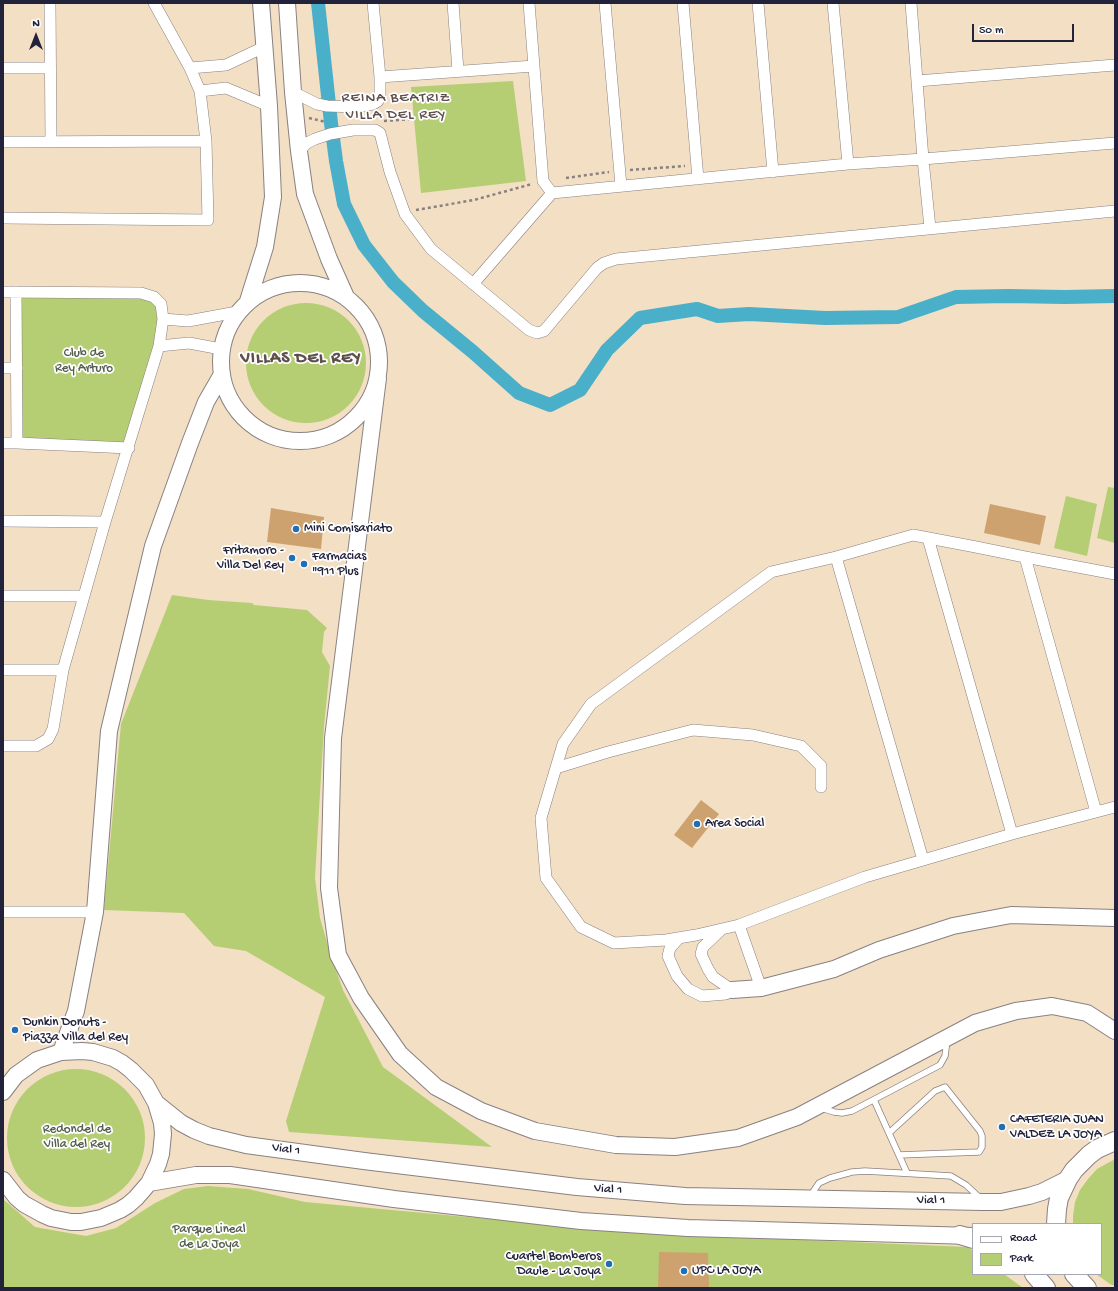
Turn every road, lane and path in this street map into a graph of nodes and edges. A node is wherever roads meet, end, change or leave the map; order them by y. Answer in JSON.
{"nodes":[{"id":1,"x":50,"y":3,"type":"edge"},
{"id":2,"x":154,"y":3,"type":"edge"},
{"id":3,"x":261,"y":3,"type":"edge"},
{"id":4,"x":287,"y":3,"type":"edge"},
{"id":5,"x":373,"y":3,"type":"edge"},
{"id":6,"x":453,"y":3,"type":"edge"},
{"id":7,"x":529,"y":3,"type":"edge"},
{"id":8,"x":605,"y":3,"type":"edge"},
{"id":9,"x":683,"y":3,"type":"edge"},
{"id":10,"x":758,"y":3,"type":"edge"},
{"id":11,"x":833,"y":3,"type":"edge"},
{"id":12,"x":911,"y":3,"type":"edge"},
{"id":13,"x":264,"y":47,"type":"junction"},
{"id":14,"x":1115,"y":65,"type":"edge"},
{"id":15,"x":534,"y":66,"type":"junction"},
{"id":16,"x":3,"y":68,"type":"edge"},
{"id":17,"x":50,"y":68,"type":"junction"},
{"id":18,"x":190,"y":68,"type":"junction"},
{"id":19,"x":458,"y":71,"type":"junction"},
{"id":20,"x":380,"y":77,"type":"junction"},
{"id":21,"x":917,"y":81,"type":"junction"},
{"id":22,"x":200,"y":91,"type":"junction"},
{"id":23,"x":293,"y":92,"type":"junction"},
{"id":24,"x":269,"y":106,"type":"junction"},
{"id":25,"x":295,"y":114,"type":"junction"},
{"id":26,"x":331,"y":123,"type":"dead end"},
{"id":27,"x":206,"y":141,"type":"junction"},
{"id":28,"x":3,"y":142,"type":"edge"},
{"id":29,"x":51,"y":142,"type":"junction"},
{"id":30,"x":1115,"y":143,"type":"edge"},
{"id":31,"x":299,"y":152,"type":"junction"},
{"id":32,"x":923,"y":159,"type":"junction"},
{"id":33,"x":848,"y":164,"type":"junction"},
{"id":34,"x":773,"y":172,"type":"junction"},
{"id":35,"x":698,"y":179,"type":"junction"},
{"id":36,"x":621,"y":186,"type":"junction"},
{"id":37,"x":552,"y":192,"type":"junction"},
{"id":38,"x":1115,"y":211,"type":"edge"},
{"id":39,"x":3,"y":218,"type":"edge"},
{"id":40,"x":930,"y":228,"type":"junction"},
{"id":41,"x":473,"y":284,"type":"junction"},
{"id":42,"x":3,"y":292,"type":"edge"},
{"id":43,"x":16,"y":292,"type":"junction"},
{"id":44,"x":346,"y":297,"type":"junction"},
{"id":45,"x":243,"y":306,"type":"junction"},
{"id":46,"x":164,"y":319,"type":"junction"},
{"id":47,"x":159,"y":346,"type":"junction"},
{"id":48,"x":221,"y":349,"type":"junction"},
{"id":49,"x":3,"y":368,"type":"edge"},
{"id":50,"x":17,"y":368,"type":"junction"},
{"id":51,"x":221,"y":376,"type":"junction"},
{"id":52,"x":378,"y":378,"type":"junction"},
{"id":53,"x":3,"y":443,"type":"edge"},
{"id":54,"x":17,"y":443,"type":"junction"},
{"id":55,"x":129,"y":448,"type":"junction"},
{"id":56,"x":3,"y":521,"type":"edge"},
{"id":57,"x":105,"y":522,"type":"junction"},
{"id":58,"x":928,"y":538,"type":"junction"},
{"id":59,"x":836,"y":557,"type":"junction"},
{"id":60,"x":1024,"y":557,"type":"junction"},
{"id":61,"x":1115,"y":574,"type":"edge"},
{"id":62,"x":3,"y":596,"type":"edge"},
{"id":63,"x":84,"y":596,"type":"junction"},
{"id":64,"x":3,"y":670,"type":"edge"},
{"id":65,"x":63,"y":670,"type":"junction"},
{"id":66,"x":3,"y":746,"type":"edge"},
{"id":67,"x":556,"y":768,"type":"junction"},
{"id":68,"x":821,"y":787,"type":"dead end"},
{"id":69,"x":1115,"y":807,"type":"edge"},
{"id":70,"x":1096,"y":812,"type":"junction"},
{"id":71,"x":1012,"y":834,"type":"junction"},
{"id":72,"x":923,"y":860,"type":"junction"},
{"id":73,"x":3,"y":912,"type":"edge"},
{"id":74,"x":95,"y":912,"type":"junction"},
{"id":75,"x":1115,"y":918,"type":"edge"},
{"id":76,"x":739,"y":925,"type":"junction"},
{"id":77,"x":723,"y":929,"type":"junction"},
{"id":78,"x":679,"y":938,"type":"junction"},
{"id":79,"x":761,"y":988,"type":"junction"},
{"id":80,"x":732,"y":990,"type":"junction"},
{"id":81,"x":1115,"y":1031,"type":"edge"},
{"id":82,"x":947,"y":1038,"type":"junction"},
{"id":83,"x":61,"y":1052,"type":"junction"},
{"id":84,"x":3,"y":1092,"type":"edge"},
{"id":85,"x":874,"y":1100,"type":"junction"},
{"id":86,"x":156,"y":1103,"type":"junction"},
{"id":87,"x":817,"y":1106,"type":"junction"},
{"id":88,"x":889,"y":1133,"type":"junction"},
{"id":89,"x":1115,"y":1141,"type":"edge"},
{"id":90,"x":899,"y":1155,"type":"junction"},
{"id":91,"x":907,"y":1173,"type":"junction"},
{"id":92,"x":1068,"y":1179,"type":"junction"},
{"id":93,"x":3,"y":1180,"type":"edge"},
{"id":94,"x":149,"y":1183,"type":"junction"},
{"id":95,"x":808,"y":1199,"type":"junction"},
{"id":96,"x":983,"y":1202,"type":"junction"},
{"id":97,"x":1056,"y":1223,"type":"edge"},
{"id":98,"x":969,"y":1236,"type":"edge"},
{"id":99,"x":1035,"y":1275,"type":"edge"},
{"id":100,"x":1075,"y":1275,"type":"edge"},
{"id":101,"x":1046,"y":1288,"type":"edge"},
{"id":102,"x":1087,"y":1288,"type":"edge"}],
"edges":[{"from":1,"to":17,"type":"street"},
{"from":2,"to":18,"type":"street"},
{"from":3,"to":13,"type":"street"},
{"from":4,"to":23,"type":"street"},
{"from":5,"to":20,"type":"street"},
{"from":6,"to":19,"type":"street"},
{"from":7,"to":15,"type":"street"},
{"from":8,"to":36,"type":"street"},
{"from":9,"to":35,"type":"street"},
{"from":10,"to":34,"type":"street"},
{"from":11,"to":33,"type":"street"},
{"from":12,"to":21,"type":"street"},
{"from":13,"to":18,"type":"street"},
{"from":13,"to":24,"type":"street"},
{"from":14,"to":21,"type":"street"},
{"from":15,"to":19,"type":"street"},
{"from":15,"to":37,"type":"street"},
{"from":16,"to":17,"type":"street"},
{"from":17,"to":29,"type":"street"},
{"from":18,"to":22,"type":"street"},
{"from":19,"to":20,"type":"street"},
{"from":20,"to":23,"type":"street"},
{"from":21,"to":32,"type":"street"},
{"from":22,"to":24,"type":"street"},
{"from":22,"to":27,"type":"street"},
{"from":23,"to":25,"type":"street"},
{"from":24,"to":45,"type":"street"},
{"from":25,"to":26,"type":"path"},
{"from":25,"to":31,"type":"street"},
{"from":27,"to":29,"type":"street"},
{"from":27,"to":39,"type":"street"},
{"from":28,"to":29,"type":"street"},
{"from":30,"to":32,"type":"street"},
{"from":31,"to":41,"type":"street"},
{"from":31,"to":44,"type":"street"},
{"from":32,"to":33,"type":"street"},
{"from":32,"to":40,"type":"street"},
{"from":33,"to":34,"type":"street"},
{"from":34,"to":35,"type":"street"},
{"from":35,"to":36,"type":"street"},
{"from":36,"to":37,"type":"street"},
{"from":37,"to":41,"type":"street"},
{"from":38,"to":40,"type":"street"},
{"from":40,"to":41,"type":"street"},
{"from":42,"to":43,"type":"street"},
{"from":43,"to":46,"type":"street"},
{"from":43,"to":50,"type":"street"},
{"from":44,"to":45,"type":"street"},
{"from":44,"to":52,"type":"street"},
{"from":45,"to":46,"type":"street"},
{"from":45,"to":48,"type":"street"},
{"from":46,"to":47,"type":"street"},
{"from":47,"to":48,"type":"street"},
{"from":47,"to":55,"type":"street"},
{"from":48,"to":51,"type":"street"},
{"from":49,"to":50,"type":"street"},
{"from":50,"to":54,"type":"street"},
{"from":51,"to":52,"type":"street"},
{"from":51,"to":74,"type":"street"},
{"from":52,"to":87,"type":"street"},
{"from":53,"to":54,"type":"street"},
{"from":54,"to":55,"type":"street"},
{"from":55,"to":57,"type":"street"},
{"from":56,"to":57,"type":"street"},
{"from":57,"to":63,"type":"street"},
{"from":58,"to":59,"type":"street"},
{"from":58,"to":60,"type":"street"},
{"from":58,"to":71,"type":"street"},
{"from":59,"to":67,"type":"street"},
{"from":59,"to":72,"type":"street"},
{"from":60,"to":61,"type":"street"},
{"from":60,"to":70,"type":"street"},
{"from":62,"to":63,"type":"street"},
{"from":63,"to":65,"type":"street"},
{"from":64,"to":65,"type":"street"},
{"from":65,"to":66,"type":"street"},
{"from":67,"to":68,"type":"street"},
{"from":67,"to":78,"type":"street"},
{"from":69,"to":70,"type":"street"},
{"from":70,"to":71,"type":"street"},
{"from":71,"to":72,"type":"street"},
{"from":72,"to":76,"type":"street"},
{"from":73,"to":74,"type":"street"},
{"from":74,"to":83,"type":"street"},
{"from":75,"to":79,"type":"street"},
{"from":76,"to":77,"type":"street"},
{"from":76,"to":79,"type":"street"},
{"from":77,"to":78,"type":"street"},
{"from":77,"to":80,"type":"street"},
{"from":78,"to":80,"type":"street"},
{"from":79,"to":80,"type":"street"},
{"from":81,"to":82,"type":"street"},
{"from":82,"to":85,"type":"lane"},
{"from":82,"to":87,"type":"street"},
{"from":83,"to":84,"type":"street"},
{"from":83,"to":86,"type":"street"},
{"from":85,"to":87,"type":"lane"},
{"from":85,"to":88,"type":"lane"},
{"from":86,"to":94,"type":"street"},
{"from":86,"to":95,"type":"street","name":"Vial 1"},
{"from":88,"to":90,"type":"lane"},
{"from":88,"to":90,"type":"lane"},
{"from":89,"to":92,"type":"main road"},
{"from":90,"to":91,"type":"lane"},
{"from":91,"to":95,"type":"lane"},
{"from":91,"to":96,"type":"lane"},
{"from":92,"to":96,"type":"street","name":"Vial 1"},
{"from":92,"to":97,"type":"main road"},
{"from":93,"to":94,"type":"street"},
{"from":94,"to":98,"type":"street"},
{"from":95,"to":96,"type":"street","name":"Vial 1"},
{"from":99,"to":101,"type":"main road"},
{"from":100,"to":102,"type":"main road"}]}
